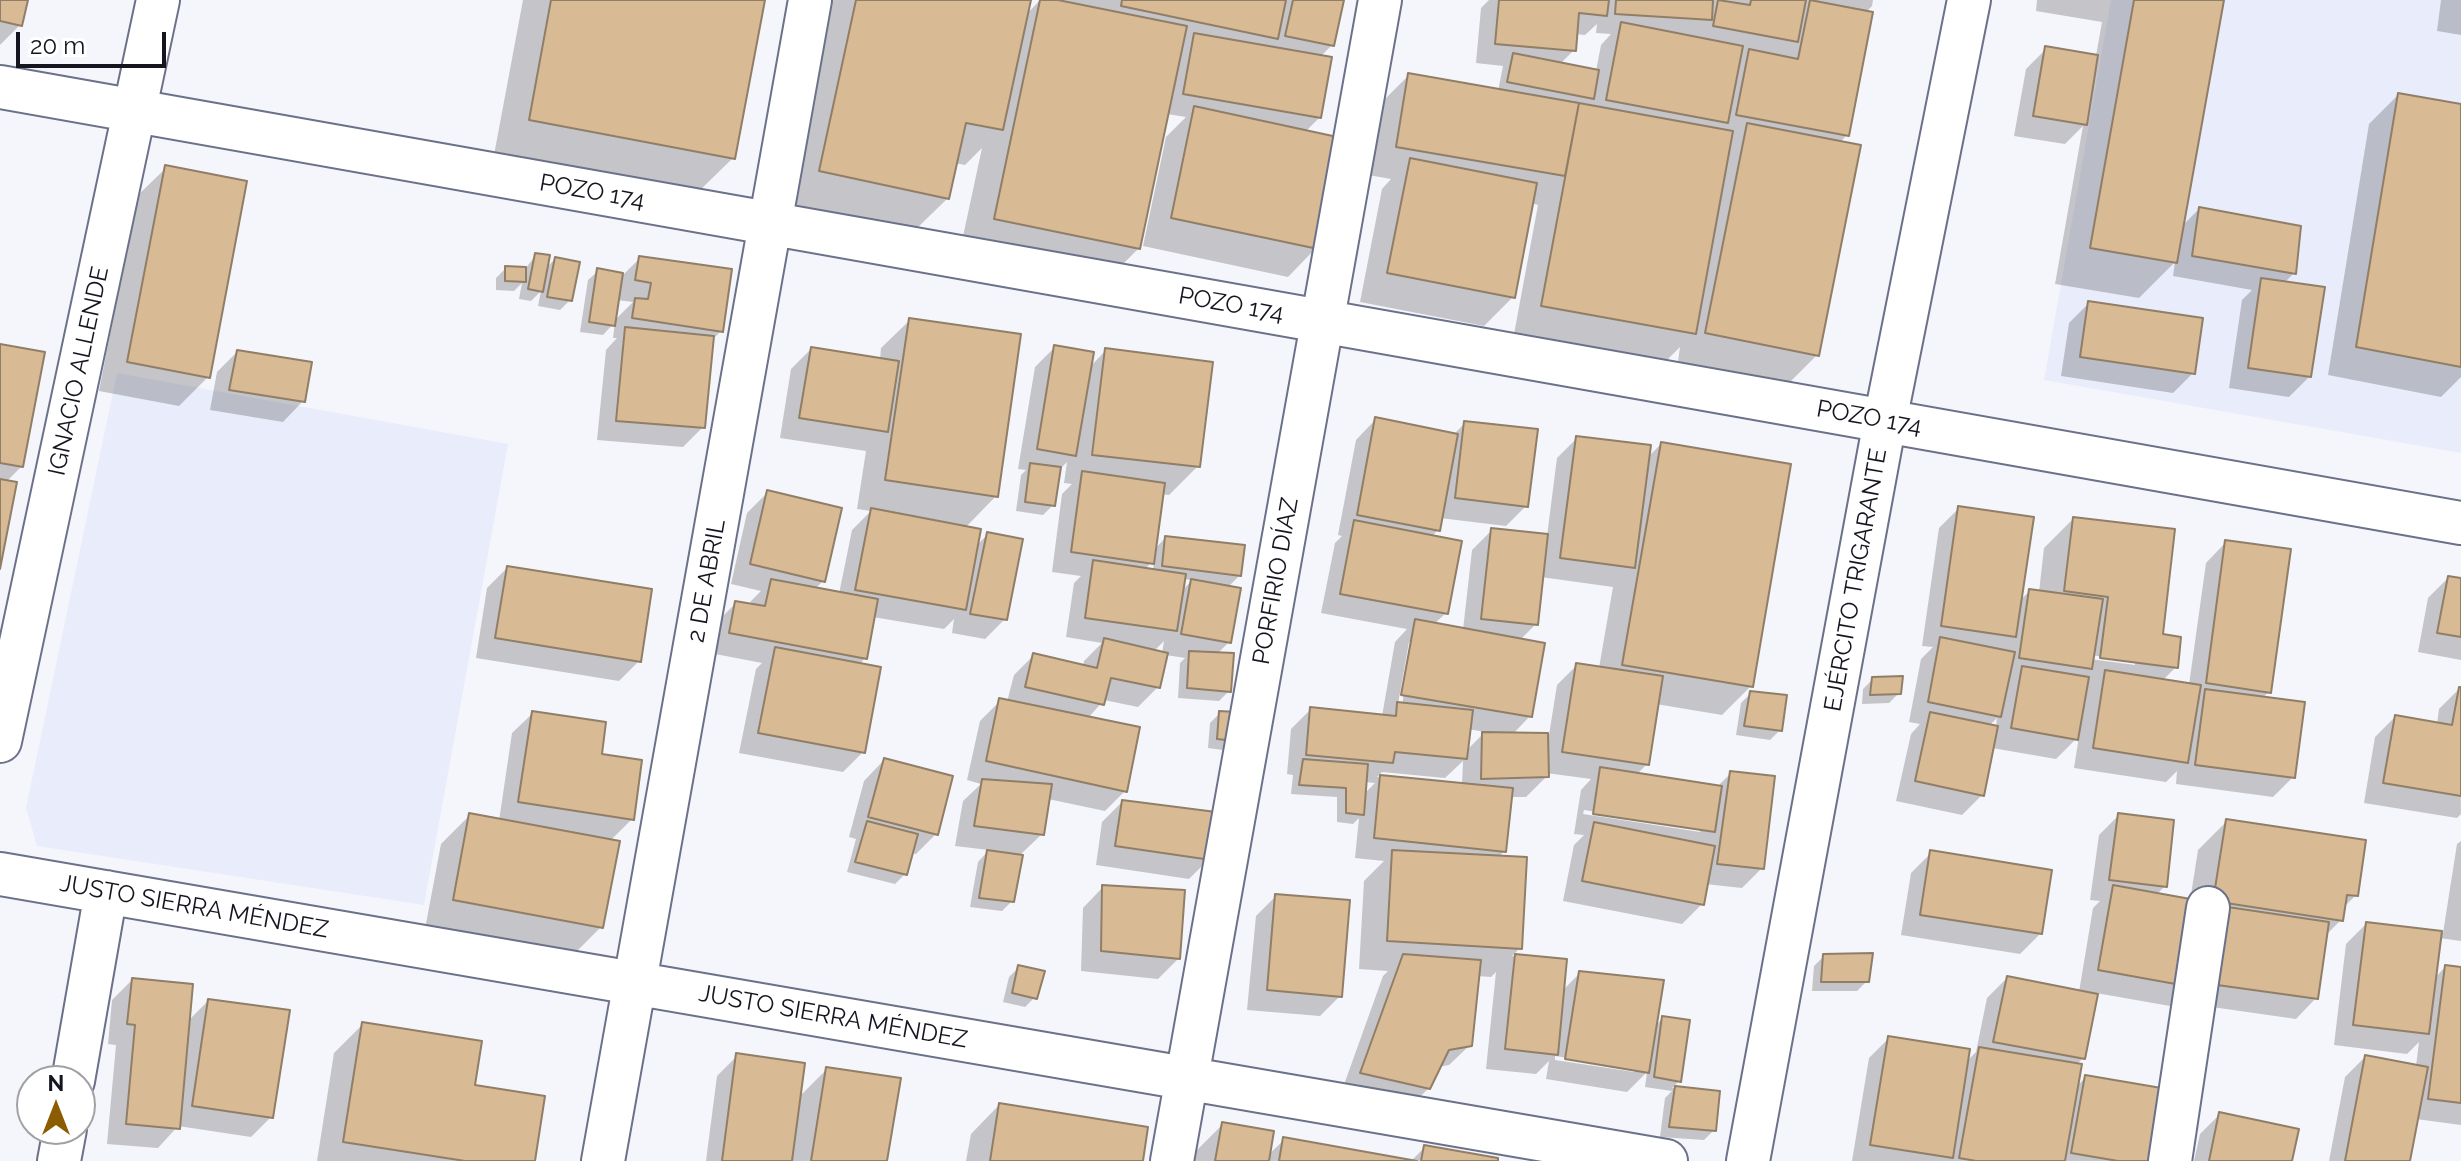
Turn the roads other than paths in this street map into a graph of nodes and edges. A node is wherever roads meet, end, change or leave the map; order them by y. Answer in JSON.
{"nodes":[{"id":1,"x":158,"y":0,"type":"edge"},
{"id":2,"x":810,"y":0,"type":"edge"},
{"id":3,"x":1380,"y":0,"type":"edge"},
{"id":4,"x":1969,"y":0,"type":"edge"},
{"id":5,"x":0,"y":87,"type":"edge"},
{"id":6,"x":135,"y":110,"type":"junction"},
{"id":7,"x":771,"y":224,"type":"junction"},
{"id":8,"x":1323,"y":321,"type":"junction"},
{"id":9,"x":1885,"y":421,"type":"junction"},
{"id":10,"x":2461,"y":523,"type":"edge"},
{"id":11,"x":0,"y":741,"type":"edge"},
{"id":12,"x":0,"y":874,"type":"edge"},
{"id":13,"x":106,"y":892,"type":"junction"},
{"id":14,"x":2208,"y":908,"type":"dead end"},
{"id":15,"x":636,"y":984,"type":"junction"},
{"id":16,"x":76,"y":1065,"type":"edge"},
{"id":17,"x":1187,"y":1078,"type":"junction"},
{"id":18,"x":603,"y":1161,"type":"edge"},
{"id":19,"x":1172,"y":1161,"type":"edge"},
{"id":20,"x":1666,"y":1161,"type":"edge"},
{"id":21,"x":1748,"y":1161,"type":"edge"},
{"id":22,"x":2170,"y":1161,"type":"edge"}],
"edges":[{"from":1,"to":6,"type":"street","name":"IGNACIO ALLENDE"},
{"from":2,"to":7,"type":"street","name":"2 DE ABRIL"},
{"from":3,"to":8,"type":"street","name":"PORFIRIO DÍAZ"},
{"from":4,"to":9,"type":"street","name":"EJÉRCITO TRIGARANTE"},
{"from":5,"to":6,"type":"street","name":"POZO 174"},
{"from":6,"to":7,"type":"street","name":"POZO 174"},
{"from":6,"to":11,"type":"street","name":"IGNACIO ALLENDE"},
{"from":7,"to":8,"type":"street","name":"POZO 174"},
{"from":7,"to":15,"type":"street","name":"2 DE ABRIL"},
{"from":8,"to":9,"type":"street","name":"POZO 174"},
{"from":8,"to":17,"type":"street","name":"PORFIRIO DÍAZ"},
{"from":9,"to":10,"type":"street","name":"POZO 174"},
{"from":9,"to":21,"type":"street","name":"EJÉRCITO TRIGARANTE"},
{"from":12,"to":13,"type":"street","name":"JUSTO SIERRA MÉNDEZ"},
{"from":13,"to":15,"type":"street","name":"JUSTO SIERRA MÉNDEZ"},
{"from":13,"to":16,"type":"street"},
{"from":14,"to":22,"type":"street"},
{"from":15,"to":17,"type":"street","name":"JUSTO SIERRA MÉNDEZ"},
{"from":15,"to":18,"type":"street","name":"2 DE ABRIL"},
{"from":17,"to":19,"type":"street","name":"PORFIRIO DÍAZ"},
{"from":17,"to":20,"type":"street","name":"JUSTO SIERRA MÉNDEZ"}]}
